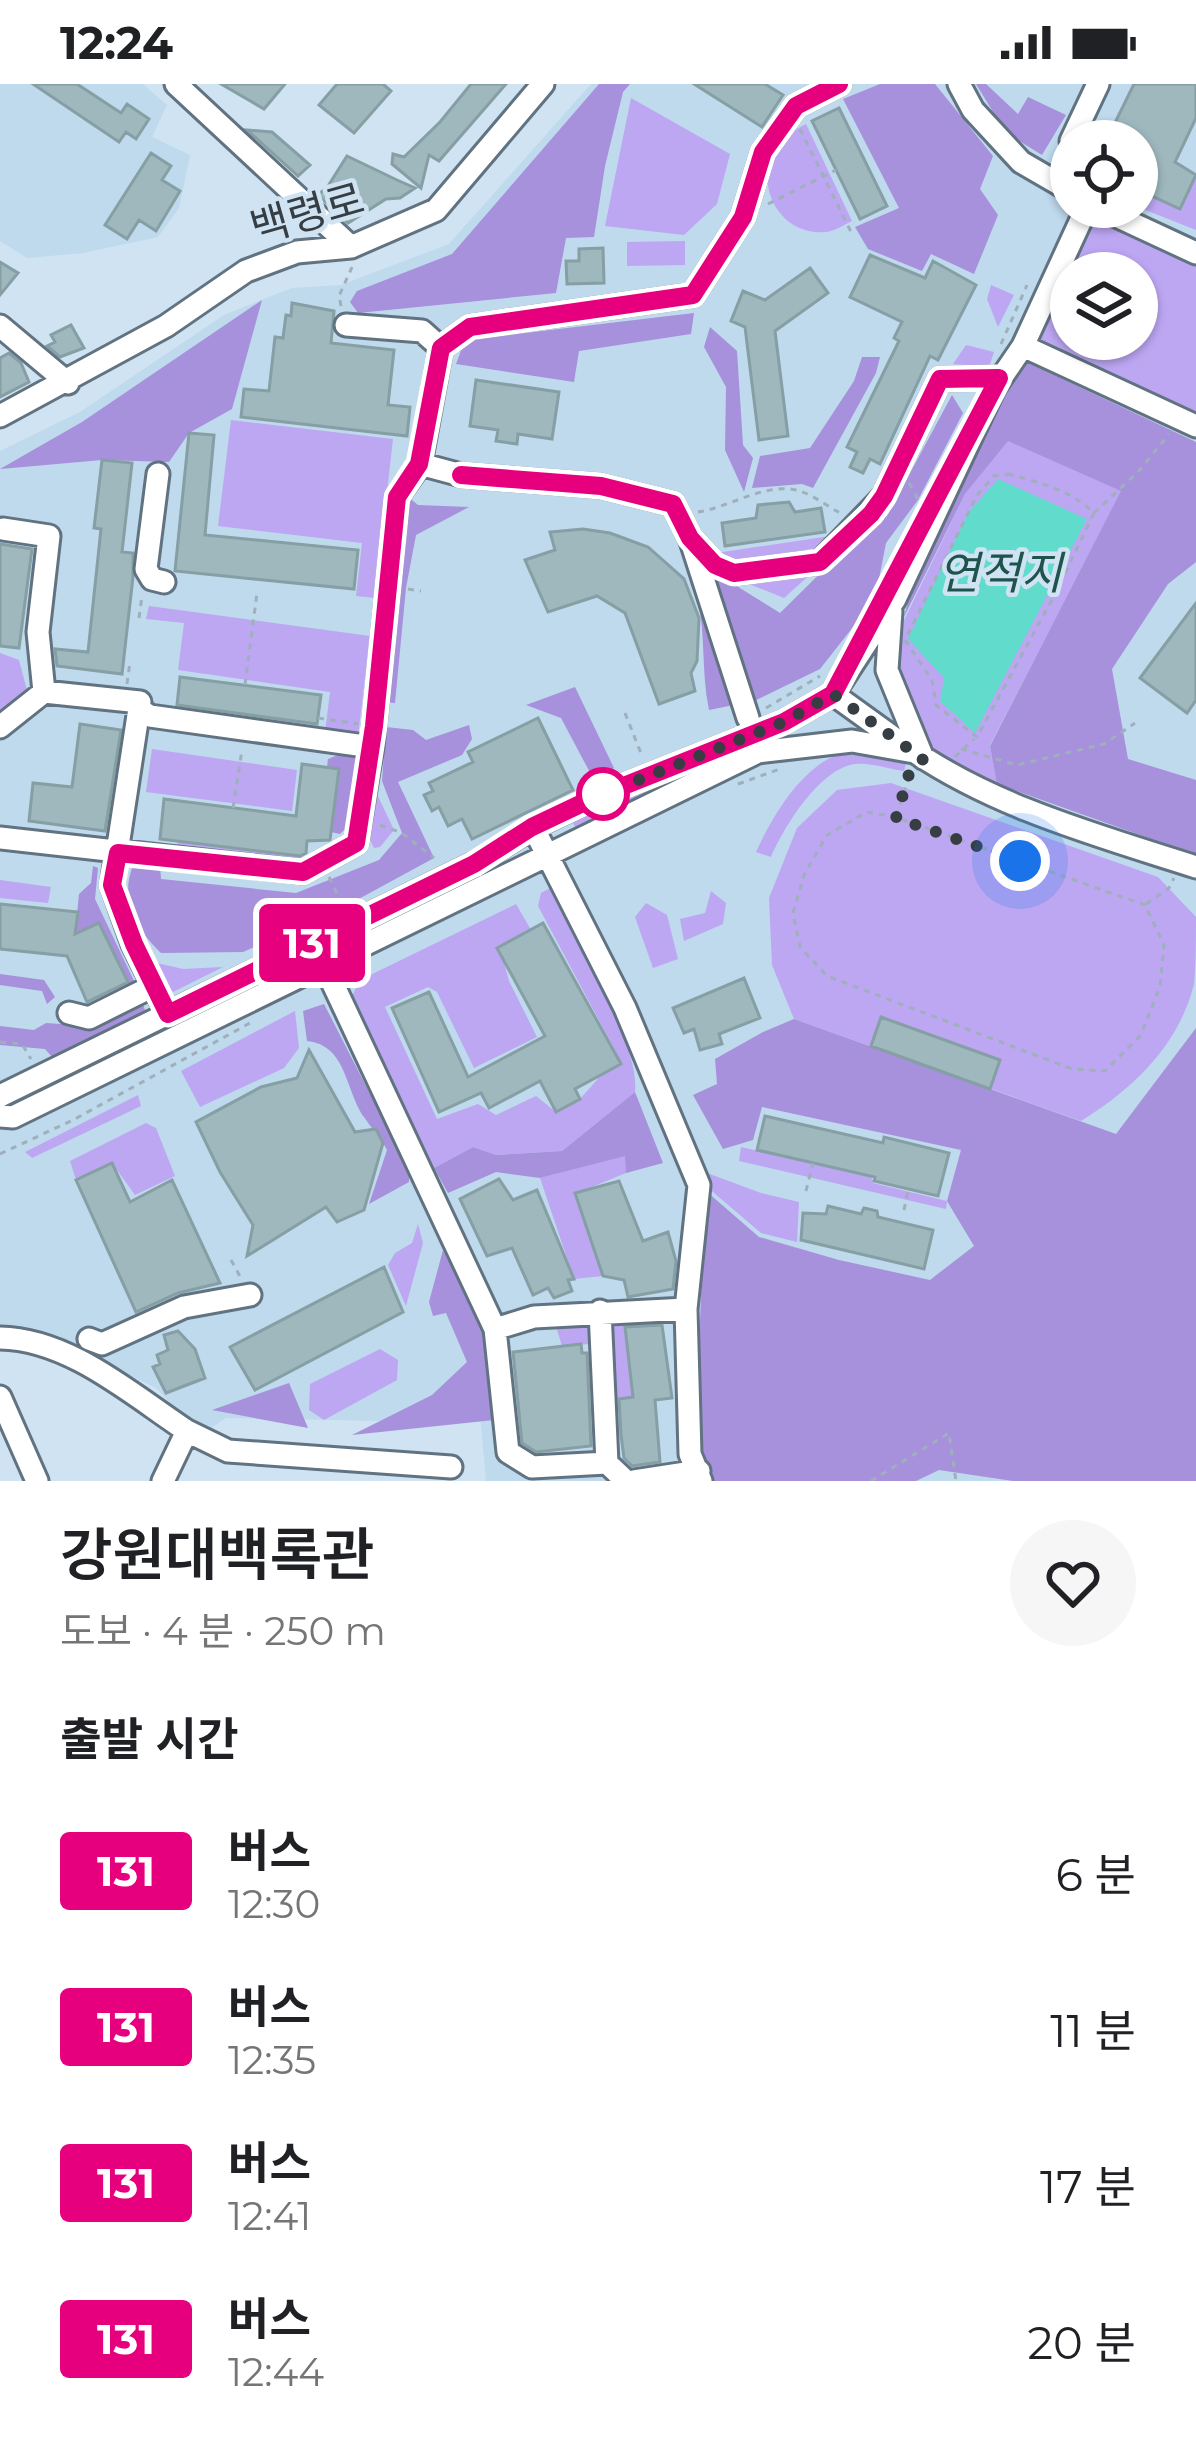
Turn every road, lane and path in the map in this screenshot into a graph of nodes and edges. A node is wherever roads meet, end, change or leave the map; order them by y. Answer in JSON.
{"nodes":[{"id":1,"x":176,"y":84,"type":"edge"},
{"id":2,"x":543,"y":84,"type":"edge"},
{"id":3,"x":839,"y":84,"type":"edge"},
{"id":4,"x":959,"y":84,"type":"edge"},
{"id":5,"x":1098,"y":84,"type":"edge"},
{"id":6,"x":793,"y":111,"type":"junction"},
{"id":7,"x":1081,"y":120,"type":"edge"},
{"id":8,"x":836,"y":170,"type":"dead end"},
{"id":9,"x":823,"y":176,"type":"junction"},
{"id":10,"x":1050,"y":178,"type":"edge"},
{"id":11,"x":746,"y":207,"type":"junction"},
{"id":12,"x":1077,"y":228,"type":"edge"},
{"id":13,"x":1142,"y":228,"type":"edge"},
{"id":14,"x":852,"y":234,"type":"dead end"},
{"id":15,"x":1196,"y":253,"type":"edge"},
{"id":16,"x":353,"y":254,"type":"junction"},
{"id":17,"x":346,"y":325,"type":"joint"},
{"id":18,"x":0,"y":326,"type":"edge"},
{"id":19,"x":1023,"y":346,"type":"junction"},
{"id":20,"x":441,"y":348,"type":"junction"},
{"id":21,"x":999,"y":378,"type":"junction"},
{"id":22,"x":68,"y":383,"type":"junction"},
{"id":23,"x":0,"y":416,"type":"edge"},
{"id":24,"x":1189,"y":422,"type":"edge"},
{"id":25,"x":419,"y":464,"type":"junction"},
{"id":26,"x":898,"y":467,"type":"junction"},
{"id":27,"x":158,"y":474,"type":"dead end"},
{"id":28,"x":715,"y":510,"type":"dead end"},
{"id":29,"x":935,"y":512,"type":"junction"},
{"id":30,"x":1094,"y":513,"type":"junction"},
{"id":31,"x":859,"y":524,"type":"junction"},
{"id":32,"x":3,"y":529,"type":"edge"},
{"id":33,"x":690,"y":538,"type":"junction"},
{"id":34,"x":164,"y":583,"type":"dead end"},
{"id":35,"x":257,"y":593,"type":"dead end"},
{"id":36,"x":142,"y":594,"type":"dead end"},
{"id":37,"x":895,"y":599,"type":"junction"},
{"id":38,"x":139,"y":618,"type":"dead end"},
{"id":39,"x":831,"y":668,"type":"dead end"},
{"id":40,"x":245,"y":686,"type":"dead end"},
{"id":41,"x":44,"y":692,"type":"junction"},
{"id":42,"x":833,"y":694,"type":"junction"},
{"id":43,"x":139,"y":710,"type":"junction"},
{"id":44,"x":625,"y":713,"type":"dead end"},
{"id":45,"x":318,"y":718,"type":"dead end"},
{"id":46,"x":748,"y":718,"type":"joint"},
{"id":47,"x":784,"y":722,"type":"junction"},
{"id":48,"x":1135,"y":723,"type":"dead end"},
{"id":49,"x":0,"y":728,"type":"edge"},
{"id":50,"x":245,"y":728,"type":"junction"},
{"id":51,"x":373,"y":736,"type":"junction"},
{"id":52,"x":977,"y":737,"type":"junction"},
{"id":53,"x":961,"y":749,"type":"junction"},
{"id":54,"x":776,"y":755,"type":"junction"},
{"id":55,"x":926,"y":761,"type":"junction"},
{"id":56,"x":650,"y":774,"type":"junction"},
{"id":57,"x":725,"y":788,"type":"dead end"},
{"id":58,"x":233,"y":808,"type":"dead end"},
{"id":59,"x":896,"y":818,"type":"junction"},
{"id":60,"x":362,"y":819,"type":"junction"},
{"id":61,"x":532,"y":827,"type":"junction"},
{"id":62,"x":0,"y":838,"type":"edge"},
{"id":63,"x":118,"y":853,"type":"junction"},
{"id":64,"x":549,"y":856,"type":"junction"},
{"id":65,"x":434,"y":858,"type":"dead end"},
{"id":66,"x":1189,"y":865,"type":"edge"},
{"id":67,"x":332,"y":881,"type":"dead end"},
{"id":68,"x":1145,"y":905,"type":"junction"},
{"id":69,"x":344,"y":907,"type":"dead end"},
{"id":70,"x":314,"y":942,"type":"junction"},
{"id":71,"x":324,"y":964,"type":"junction"},
{"id":72,"x":153,"y":986,"type":"junction"},
{"id":73,"x":69,"y":1013,"type":"dead end"},
{"id":74,"x":168,"y":1014,"type":"junction"},
{"id":75,"x":254,"y":1021,"type":"dead end"},
{"id":76,"x":0,"y":1042,"type":"edge"},
{"id":77,"x":34,"y":1062,"type":"dead end"},
{"id":78,"x":0,"y":1096,"type":"edge"},
{"id":79,"x":0,"y":1116,"type":"edge"},
{"id":80,"x":0,"y":1154,"type":"edge"},
{"id":81,"x":812,"y":1163,"type":"dead end"},
{"id":82,"x":908,"y":1191,"type":"dead end"},
{"id":83,"x":806,"y":1192,"type":"dead end"},
{"id":84,"x":904,"y":1210,"type":"dead end"},
{"id":85,"x":250,"y":1295,"type":"dead end"},
{"id":86,"x":686,"y":1309,"type":"junction"},
{"id":87,"x":600,"y":1312,"type":"junction"},
{"id":88,"x":494,"y":1329,"type":"junction"},
{"id":89,"x":0,"y":1338,"type":"edge"},
{"id":90,"x":89,"y":1339,"type":"dead end"},
{"id":91,"x":0,"y":1397,"type":"edge"},
{"id":92,"x":187,"y":1430,"type":"junction"},
{"id":93,"x":608,"y":1462,"type":"junction"},
{"id":94,"x":451,"y":1467,"type":"dead end"},
{"id":95,"x":700,"y":1476,"type":"edge"},
{"id":96,"x":37,"y":1481,"type":"edge"},
{"id":97,"x":163,"y":1481,"type":"edge"},
{"id":98,"x":630,"y":1481,"type":"edge"},
{"id":99,"x":871,"y":1481,"type":"edge"},
{"id":100,"x":956,"y":1481,"type":"edge"}],
"edges":[{"from":1,"to":16,"type":"street"},
{"from":2,"to":16,"type":"street","name":"백령로"},
{"from":3,"to":6,"type":"street"},
{"from":4,"to":10,"type":"street"},
{"from":5,"to":7,"type":"street"},
{"from":6,"to":9,"type":"path"},
{"from":6,"to":11,"type":"street"},
{"from":8,"to":9,"type":"path"},
{"from":9,"to":11,"type":"path"},
{"from":9,"to":14,"type":"path"},
{"from":11,"to":20,"type":"street"},
{"from":12,"to":19,"type":"street"},
{"from":13,"to":15,"type":"street"},
{"from":16,"to":17,"type":"path"},
{"from":16,"to":22,"type":"street","name":"백령로"},
{"from":17,"to":20,"type":"street"},
{"from":18,"to":22,"type":"street"},
{"from":19,"to":21,"type":"street"},
{"from":19,"to":24,"type":"street"},
{"from":20,"to":25,"type":"street"},
{"from":21,"to":26,"type":"street"},
{"from":21,"to":29,"type":"street"},
{"from":21,"to":42,"type":"street"},
{"from":22,"to":23,"type":"street","name":"백령로"},
{"from":24,"to":30,"type":"path"},
{"from":25,"to":33,"type":"street"},
{"from":25,"to":51,"type":"street"},
{"from":26,"to":29,"type":"path"},
{"from":26,"to":31,"type":"street"},
{"from":27,"to":34,"type":"street"},
{"from":28,"to":31,"type":"path"},
{"from":29,"to":37,"type":"street"},
{"from":30,"to":52,"type":"path"},
{"from":30,"to":52,"type":"path"},
{"from":31,"to":33,"type":"street"},
{"from":32,"to":41,"type":"street"},
{"from":33,"to":46,"type":"street"},
{"from":35,"to":40,"type":"path"},
{"from":36,"to":38,"type":"path"},
{"from":37,"to":42,"type":"street"},
{"from":37,"to":55,"type":"street"},
{"from":39,"to":46,"type":"path"},
{"from":41,"to":43,"type":"street"},
{"from":41,"to":49,"type":"street"},
{"from":42,"to":47,"type":"street"},
{"from":42,"to":55,"type":"street"},
{"from":43,"to":50,"type":"street"},
{"from":43,"to":63,"type":"street"},
{"from":44,"to":56,"type":"path"},
{"from":45,"to":51,"type":"path"},
{"from":47,"to":54,"type":"street"},
{"from":47,"to":56,"type":"street"},
{"from":48,"to":53,"type":"path"},
{"from":50,"to":51,"type":"street"},
{"from":50,"to":58,"type":"path"},
{"from":51,"to":60,"type":"street"},
{"from":52,"to":53,"type":"path"},
{"from":53,"to":55,"type":"path"},
{"from":54,"to":55,"type":"street"},
{"from":54,"to":57,"type":"path"},
{"from":54,"to":64,"type":"street"},
{"from":55,"to":59,"type":"path"},
{"from":55,"to":66,"type":"street"},
{"from":56,"to":61,"type":"street"},
{"from":59,"to":68,"type":"path"},
{"from":59,"to":68,"type":"path"},
{"from":60,"to":63,"type":"street"},
{"from":60,"to":65,"type":"path"},
{"from":61,"to":64,"type":"street"},
{"from":61,"to":70,"type":"street"},
{"from":62,"to":63,"type":"street"},
{"from":63,"to":72,"type":"street"},
{"from":64,"to":71,"type":"street"},
{"from":64,"to":86,"type":"street"},
{"from":66,"to":68,"type":"path"},
{"from":67,"to":69,"type":"path"},
{"from":70,"to":71,"type":"street"},
{"from":70,"to":74,"type":"street"},
{"from":71,"to":79,"type":"street"},
{"from":71,"to":88,"type":"street"},
{"from":72,"to":73,"type":"street"},
{"from":72,"to":74,"type":"street"},
{"from":74,"to":78,"type":"street"},
{"from":75,"to":80,"type":"path"},
{"from":76,"to":77,"type":"path"},
{"from":81,"to":83,"type":"path"},
{"from":82,"to":84,"type":"path"},
{"from":85,"to":90,"type":"street"},
{"from":86,"to":87,"type":"street"},
{"from":86,"to":95,"type":"street"},
{"from":87,"to":88,"type":"street"},
{"from":87,"to":93,"type":"street"},
{"from":88,"to":93,"type":"street"},
{"from":89,"to":92,"type":"street"},
{"from":91,"to":96,"type":"street"},
{"from":92,"to":94,"type":"street"},
{"from":92,"to":97,"type":"street"},
{"from":93,"to":98,"type":"street"},
{"from":95,"to":98,"type":"street"},
{"from":99,"to":100,"type":"path"}]}
